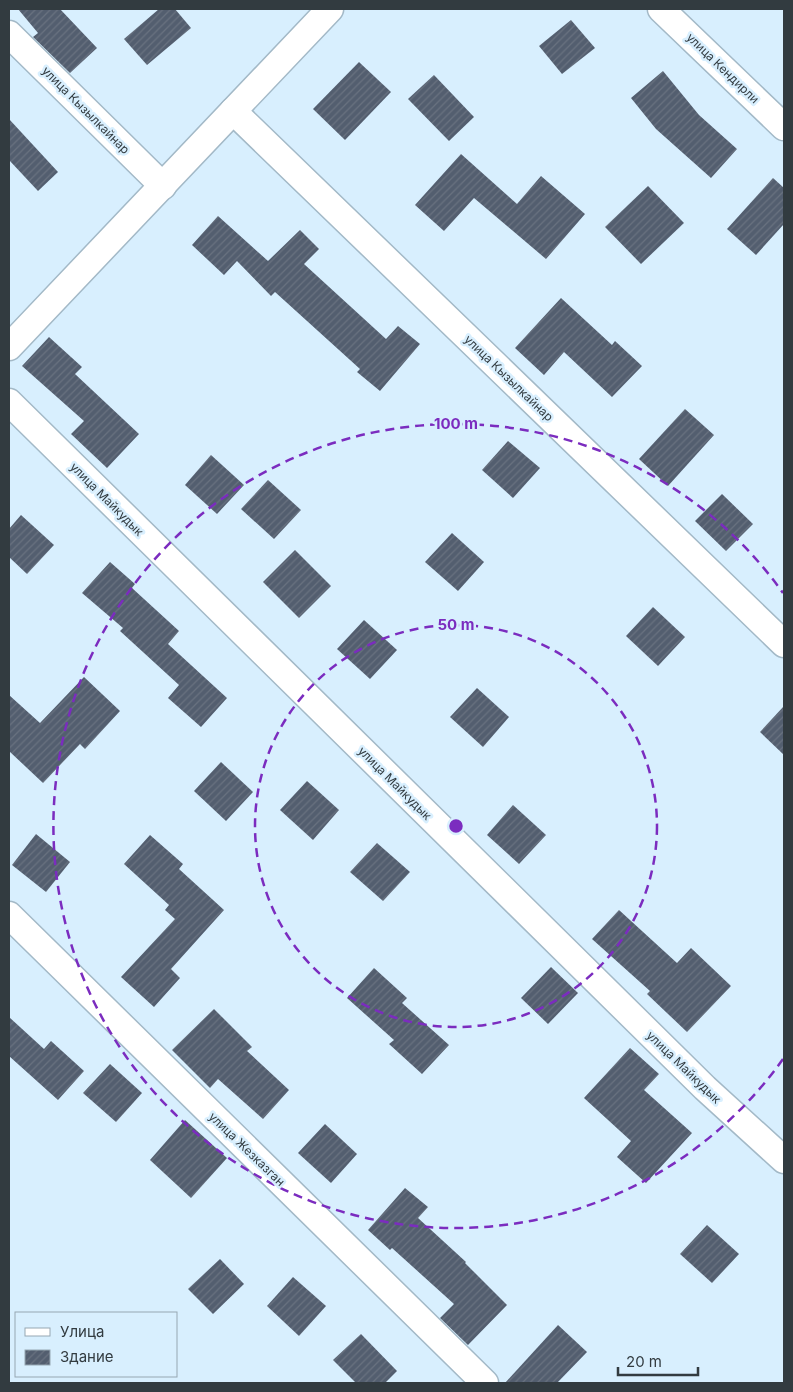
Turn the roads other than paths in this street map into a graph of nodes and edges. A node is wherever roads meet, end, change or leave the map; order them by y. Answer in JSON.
{"nodes":[{"id":1,"x":330,"y":9,"type":"edge"},
{"id":2,"x":662,"y":9,"type":"edge"},
{"id":3,"x":9,"y":34,"type":"edge"},
{"id":4,"x":234,"y":111,"type":"junction"},
{"id":5,"x":784,"y":127,"type":"edge"},
{"id":6,"x":163,"y":186,"type":"junction"},
{"id":7,"x":9,"y":347,"type":"edge"},
{"id":8,"x":9,"y":402,"type":"edge"},
{"id":9,"x":784,"y":644,"type":"edge"},
{"id":10,"x":9,"y":915,"type":"edge"},
{"id":11,"x":784,"y":1160,"type":"edge"},
{"id":12,"x":485,"y":1383,"type":"edge"}],
"edges":[{"from":1,"to":4,"type":"street"},
{"from":2,"to":5,"type":"street","name":"улица Кендирли"},
{"from":3,"to":6,"type":"street","name":"улица Кызылкайнар"},
{"from":4,"to":6,"type":"street"},
{"from":4,"to":9,"type":"street","name":"улица Кызылкайнар"},
{"from":6,"to":7,"type":"street"},
{"from":8,"to":11,"type":"street","name":"улица Майкудык"},
{"from":10,"to":12,"type":"street","name":"улица Жезказган"}]}
